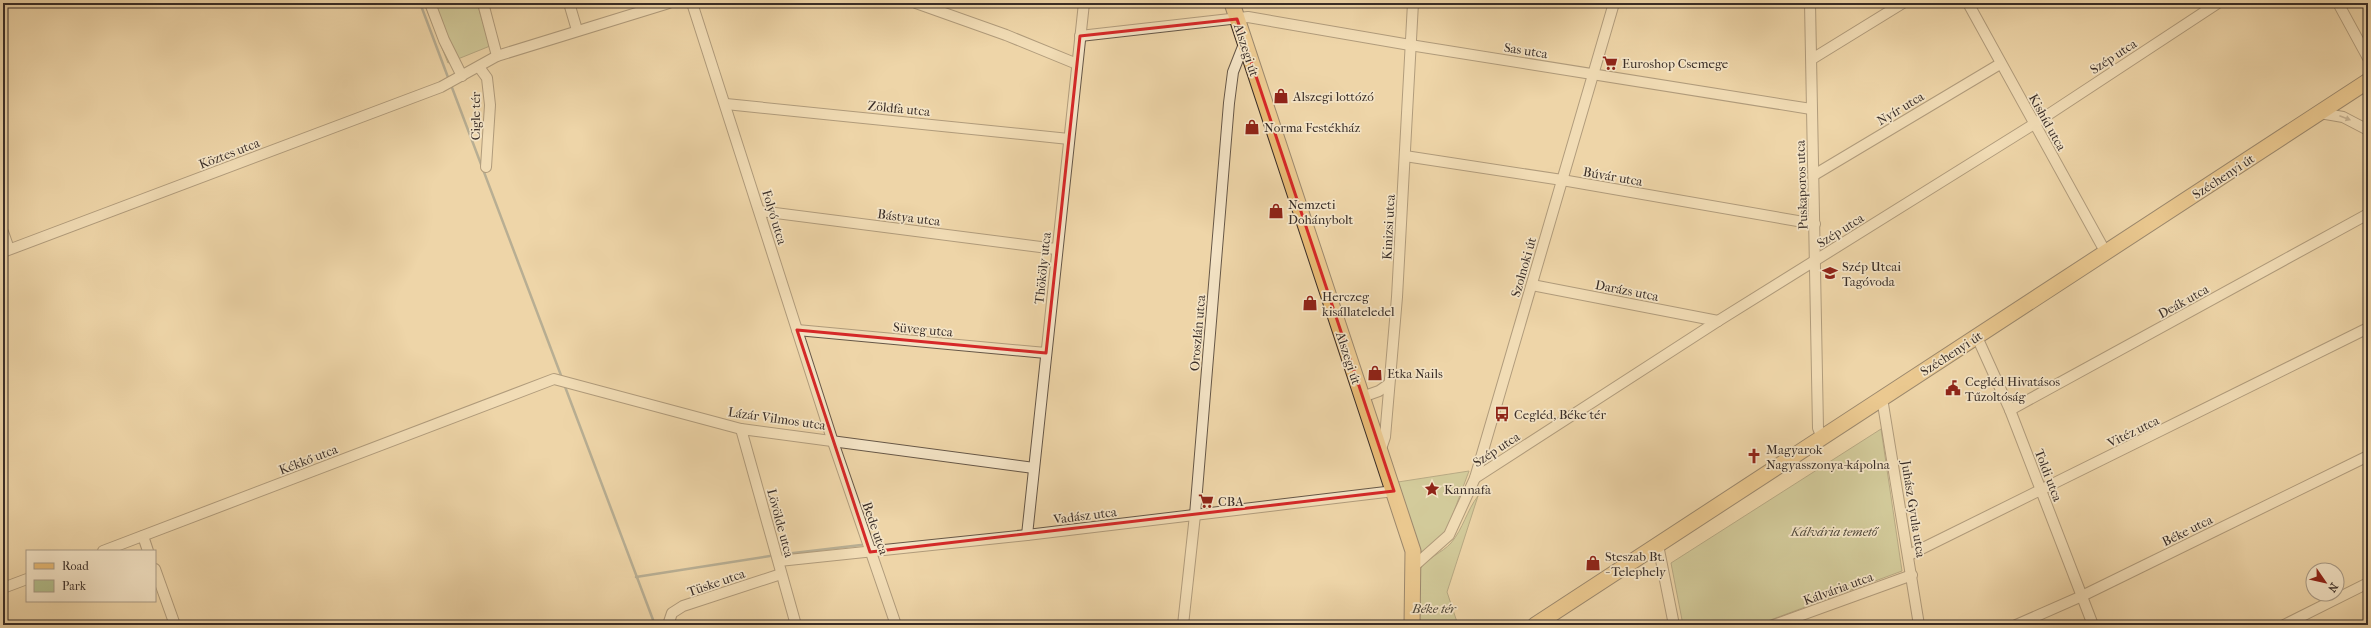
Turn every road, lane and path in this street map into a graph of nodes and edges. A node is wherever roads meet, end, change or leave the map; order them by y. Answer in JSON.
{"nodes":[{"id":1,"x":430,"y":3,"type":"edge"},
{"id":2,"x":483,"y":3,"type":"edge"},
{"id":3,"x":569,"y":3,"type":"edge"},
{"id":4,"x":669,"y":3,"type":"edge"},
{"id":5,"x":692,"y":3,"type":"edge"},
{"id":6,"x":916,"y":3,"type":"edge"},
{"id":7,"x":1084,"y":3,"type":"edge"},
{"id":8,"x":1232,"y":3,"type":"edge"},
{"id":9,"x":1413,"y":3,"type":"edge"},
{"id":10,"x":1614,"y":3,"type":"edge"},
{"id":11,"x":1810,"y":3,"type":"edge"},
{"id":12,"x":1903,"y":3,"type":"edge"},
{"id":13,"x":2218,"y":3,"type":"edge"},
{"id":14,"x":2338,"y":3,"type":"edge"},
{"id":15,"x":1970,"y":4,"type":"edge"},
{"id":16,"x":1237,"y":19,"type":"junction"},
{"id":17,"x":577,"y":30,"type":"junction"},
{"id":18,"x":1080,"y":36,"type":"junction"},
{"id":19,"x":1244,"y":44,"type":"junction"},
{"id":20,"x":1410,"y":46,"type":"junction"},
{"id":21,"x":497,"y":56,"type":"junction"},
{"id":22,"x":2368,"y":58,"type":"edge"},
{"id":23,"x":1812,"y":59,"type":"junction"},
{"id":24,"x":1077,"y":64,"type":"junction"},
{"id":25,"x":2000,"y":64,"type":"junction"},
{"id":26,"x":479,"y":67,"type":"junction"},
{"id":27,"x":1593,"y":73,"type":"junction"},
{"id":28,"x":462,"y":76,"type":"junction"},
{"id":29,"x":2368,"y":82,"type":"edge"},
{"id":30,"x":726,"y":104,"type":"junction"},
{"id":31,"x":1812,"y":109,"type":"junction"},
{"id":32,"x":2320,"y":113,"type":"junction"},
{"id":33,"x":2034,"y":124,"type":"junction"},
{"id":34,"x":2368,"y":130,"type":"edge"},
{"id":35,"x":1069,"y":139,"type":"junction"},
{"id":36,"x":1405,"y":156,"type":"junction"},
{"id":37,"x":486,"y":167,"type":"dead end"},
{"id":38,"x":1814,"y":175,"type":"junction"},
{"id":39,"x":1562,"y":180,"type":"junction"},
{"id":40,"x":760,"y":211,"type":"junction"},
{"id":41,"x":2368,"y":214,"type":"edge"},
{"id":42,"x":1816,"y":224,"type":"junction"},
{"id":43,"x":3,"y":232,"type":"edge"},
{"id":44,"x":1056,"y":249,"type":"junction"},
{"id":45,"x":6,"y":250,"type":"edge"},
{"id":46,"x":2106,"y":253,"type":"junction"},
{"id":47,"x":1816,"y":261,"type":"junction"},
{"id":48,"x":1532,"y":285,"type":"junction"},
{"id":49,"x":1718,"y":321,"type":"junction"},
{"id":50,"x":2368,"y":328,"type":"edge"},
{"id":51,"x":797,"y":330,"type":"junction"},
{"id":52,"x":1977,"y":336,"type":"junction"},
{"id":53,"x":1046,"y":353,"type":"junction"},
{"id":54,"x":1389,"y":384,"type":"junction"},
{"id":55,"x":523,"y":392,"type":"joint"},
{"id":56,"x":1362,"y":397,"type":"junction"},
{"id":57,"x":1882,"y":398,"type":"junction"},
{"id":58,"x":2010,"y":410,"type":"junction"},
{"id":59,"x":741,"y":429,"type":"junction"},
{"id":60,"x":1822,"y":438,"type":"junction"},
{"id":61,"x":832,"y":439,"type":"junction"},
{"id":62,"x":1380,"y":452,"type":"junction"},
{"id":63,"x":2368,"y":456,"type":"edge"},
{"id":64,"x":1034,"y":468,"type":"junction"},
{"id":65,"x":1475,"y":478,"type":"junction"},
{"id":66,"x":1394,"y":491,"type":"junction"},
{"id":67,"x":2041,"y":491,"type":"junction"},
{"id":68,"x":1195,"y":515,"type":"junction"},
{"id":69,"x":1027,"y":535,"type":"junction"},
{"id":70,"x":143,"y":536,"type":"junction"},
{"id":71,"x":1658,"y":545,"type":"junction"},
{"id":72,"x":105,"y":550,"type":"edge"},
{"id":73,"x":148,"y":550,"type":"edge"},
{"id":74,"x":870,"y":552,"type":"junction"},
{"id":75,"x":1909,"y":555,"type":"junction"},
{"id":76,"x":779,"y":561,"type":"junction"},
{"id":77,"x":1413,"y":567,"type":"junction"},
{"id":78,"x":156,"y":572,"type":"edge"},
{"id":79,"x":781,"y":574,"type":"junction"},
{"id":80,"x":1912,"y":575,"type":"junction"},
{"id":81,"x":26,"y":579,"type":"edge"},
{"id":82,"x":2368,"y":583,"type":"edge"},
{"id":83,"x":3,"y":588,"type":"edge"},
{"id":84,"x":2082,"y":596,"type":"junction"},
{"id":85,"x":1798,"y":621,"type":"edge"},
{"id":86,"x":1537,"y":624,"type":"edge"},
{"id":87,"x":175,"y":625,"type":"edge"},
{"id":88,"x":668,"y":625,"type":"edge"},
{"id":89,"x":796,"y":625,"type":"edge"},
{"id":90,"x":896,"y":625,"type":"edge"},
{"id":91,"x":1183,"y":625,"type":"edge"},
{"id":92,"x":1412,"y":625,"type":"edge"},
{"id":93,"x":1674,"y":625,"type":"edge"},
{"id":94,"x":1774,"y":625,"type":"edge"},
{"id":95,"x":1919,"y":625,"type":"edge"},
{"id":96,"x":2016,"y":625,"type":"edge"},
{"id":97,"x":2093,"y":625,"type":"edge"},
{"id":98,"x":2284,"y":625,"type":"edge"}],
"edges":[{"from":1,"to":28,"type":"street","name":"Cigle tér"},
{"from":2,"to":21,"type":"street"},
{"from":3,"to":17,"type":"street"},
{"from":4,"to":17,"type":"street","name":"Köztes utca"},
{"from":5,"to":30,"type":"street","name":"Folyó utca"},
{"from":6,"to":24,"type":"street"},
{"from":7,"to":18,"type":"street","name":"Thököly utca"},
{"from":8,"to":16,"type":"main road","name":"Alszegi út"},
{"from":9,"to":20,"type":"street","name":"Kinizsi utca"},
{"from":10,"to":27,"type":"street","name":"Szolnoki út"},
{"from":11,"to":23,"type":"street","name":"Puskaporos utca"},
{"from":12,"to":23,"type":"street"},
{"from":13,"to":33,"type":"street","name":"Szép utca"},
{"from":14,"to":22,"type":"street"},
{"from":15,"to":25,"type":"street","name":"Kishíd utca"},
{"from":16,"to":18,"type":"street","name":"Sas utca"},
{"from":16,"to":19,"type":"main road","name":"Alszegi út"},
{"from":16,"to":20,"type":"street","name":"Sas utca"},
{"from":17,"to":21,"type":"street","name":"Köztes utca"},
{"from":18,"to":24,"type":"street","name":"Thököly utca"},
{"from":19,"to":56,"type":"main road","name":"Alszegi út"},
{"from":19,"to":68,"type":"street","name":"Oroszlán utca"},
{"from":20,"to":27,"type":"street","name":"Sas utca"},
{"from":20,"to":36,"type":"street","name":"Kinizsi utca"},
{"from":21,"to":26,"type":"street","name":"Köztes utca"},
{"from":23,"to":31,"type":"street","name":"Puskaporos utca"},
{"from":24,"to":35,"type":"street","name":"Thököly utca"},
{"from":25,"to":33,"type":"street","name":"Kishíd utca"},
{"from":25,"to":38,"type":"street","name":"Nyír utca"},
{"from":26,"to":28,"type":"street","name":"Köztes utca"},
{"from":26,"to":37,"type":"street","name":"Cigle tér"},
{"from":27,"to":31,"type":"street","name":"Sas utca"},
{"from":27,"to":39,"type":"street","name":"Szolnoki út"},
{"from":28,"to":45,"type":"street","name":"Köztes utca"},
{"from":29,"to":32,"type":"main road","name":"Széchenyi út"},
{"from":30,"to":35,"type":"street","name":"Zöldfa utca"},
{"from":30,"to":40,"type":"street","name":"Folyó utca"},
{"from":31,"to":38,"type":"street","name":"Puskaporos utca"},
{"from":32,"to":34,"type":"street","one_way":true},
{"from":32,"to":46,"type":"main road","name":"Széchenyi út"},
{"from":33,"to":46,"type":"street","name":"Kishíd utca"},
{"from":33,"to":47,"type":"street","name":"Szép utca"},
{"from":35,"to":44,"type":"street","name":"Thököly utca"},
{"from":36,"to":39,"type":"street","name":"Búvár utca"},
{"from":36,"to":54,"type":"street","name":"Kinizsi utca"},
{"from":38,"to":42,"type":"street","name":"Puskaporos utca"},
{"from":39,"to":42,"type":"street","name":"Búvár utca"},
{"from":39,"to":48,"type":"street","name":"Szolnoki út"},
{"from":40,"to":44,"type":"street","name":"Bástya utca"},
{"from":40,"to":51,"type":"street","name":"Folyó utca"},
{"from":41,"to":58,"type":"street","name":"Deák utca"},
{"from":42,"to":47,"type":"street","name":"Puskaporos utca"},
{"from":43,"to":45,"type":"street"},
{"from":44,"to":53,"type":"street","name":"Thököly utca"},
{"from":46,"to":52,"type":"main road","name":"Széchenyi út"},
{"from":47,"to":49,"type":"street","name":"Szép utca"},
{"from":47,"to":60,"type":"street","name":"Puskaporos utca"},
{"from":48,"to":49,"type":"street","name":"Darázs utca"},
{"from":48,"to":65,"type":"street","name":"Szolnoki út"},
{"from":49,"to":65,"type":"street","name":"Szép utca"},
{"from":50,"to":67,"type":"street","name":"Vitéz utca"},
{"from":51,"to":53,"type":"street","name":"Süveg utca"},
{"from":51,"to":61,"type":"street","name":"Folyó utca"},
{"from":52,"to":57,"type":"main road","name":"Széchenyi út"},
{"from":52,"to":58,"type":"street","name":"Toldi utca"},
{"from":53,"to":64,"type":"street","name":"Thököly utca"},
{"from":54,"to":56,"type":"street"},
{"from":54,"to":62,"type":"street","name":"Kinizsi utca"},
{"from":55,"to":59,"type":"street","name":"Lázár Vilmos utca"},
{"from":55,"to":70,"type":"street","name":"Kékkő utca"},
{"from":56,"to":62,"type":"main road","name":"Alszegi út"},
{"from":57,"to":60,"type":"main road","name":"Széchenyi út"},
{"from":57,"to":75,"type":"street","name":"Juhász Gyula utca"},
{"from":58,"to":67,"type":"street","name":"Toldi utca"},
{"from":59,"to":61,"type":"street","name":"Lázár Vilmos utca"},
{"from":59,"to":76,"type":"street","name":"Lövölde utca"},
{"from":60,"to":71,"type":"main road","name":"Széchenyi út"},
{"from":61,"to":64,"type":"street","name":"Lázár Vilmos utca"},
{"from":61,"to":74,"type":"street","name":"Bede utca"},
{"from":62,"to":66,"type":"main road","name":"Alszegi út"},
{"from":63,"to":84,"type":"street","name":"Béke utca"},
{"from":64,"to":69,"type":"street","name":"Thököly utca"},
{"from":65,"to":77,"type":"street","name":"Szolnoki út"},
{"from":66,"to":68,"type":"street","name":"Vadász utca"},
{"from":66,"to":77,"type":"main road","name":"Alszegi út"},
{"from":67,"to":75,"type":"street","name":"Vitéz utca"},
{"from":67,"to":84,"type":"street","name":"Toldi utca"},
{"from":68,"to":69,"type":"street","name":"Vadász utca"},
{"from":68,"to":91,"type":"street","name":"Oroszlán utca"},
{"from":69,"to":74,"type":"street","name":"Vadász utca"},
{"from":70,"to":72,"type":"street","name":"Kékkő utca"},
{"from":70,"to":73,"type":"street"},
{"from":71,"to":86,"type":"main road","name":"Széchenyi út"},
{"from":71,"to":93,"type":"street"},
{"from":74,"to":76,"type":"street","name":"Vadász utca"},
{"from":74,"to":90,"type":"street","name":"Bede utca"},
{"from":75,"to":80,"type":"street","name":"Juhász Gyula utca"},
{"from":76,"to":79,"type":"street","name":"Lövölde utca"},
{"from":77,"to":92,"type":"main road","name":"Alszegi út"},
{"from":78,"to":87,"type":"street"},
{"from":79,"to":88,"type":"street","name":"Tüske utca"},
{"from":79,"to":89,"type":"street","name":"Lövölde utca"},
{"from":80,"to":85,"type":"street","name":"Kálvária utca"},
{"from":80,"to":95,"type":"street","name":"Juhász Gyula utca"},
{"from":81,"to":83,"type":"street"},
{"from":82,"to":98,"type":"street"},
{"from":84,"to":96,"type":"street","name":"Béke utca"},
{"from":84,"to":97,"type":"street","name":"Toldi utca"},
{"from":85,"to":94,"type":"street","name":"Kálvária utca"}]}
